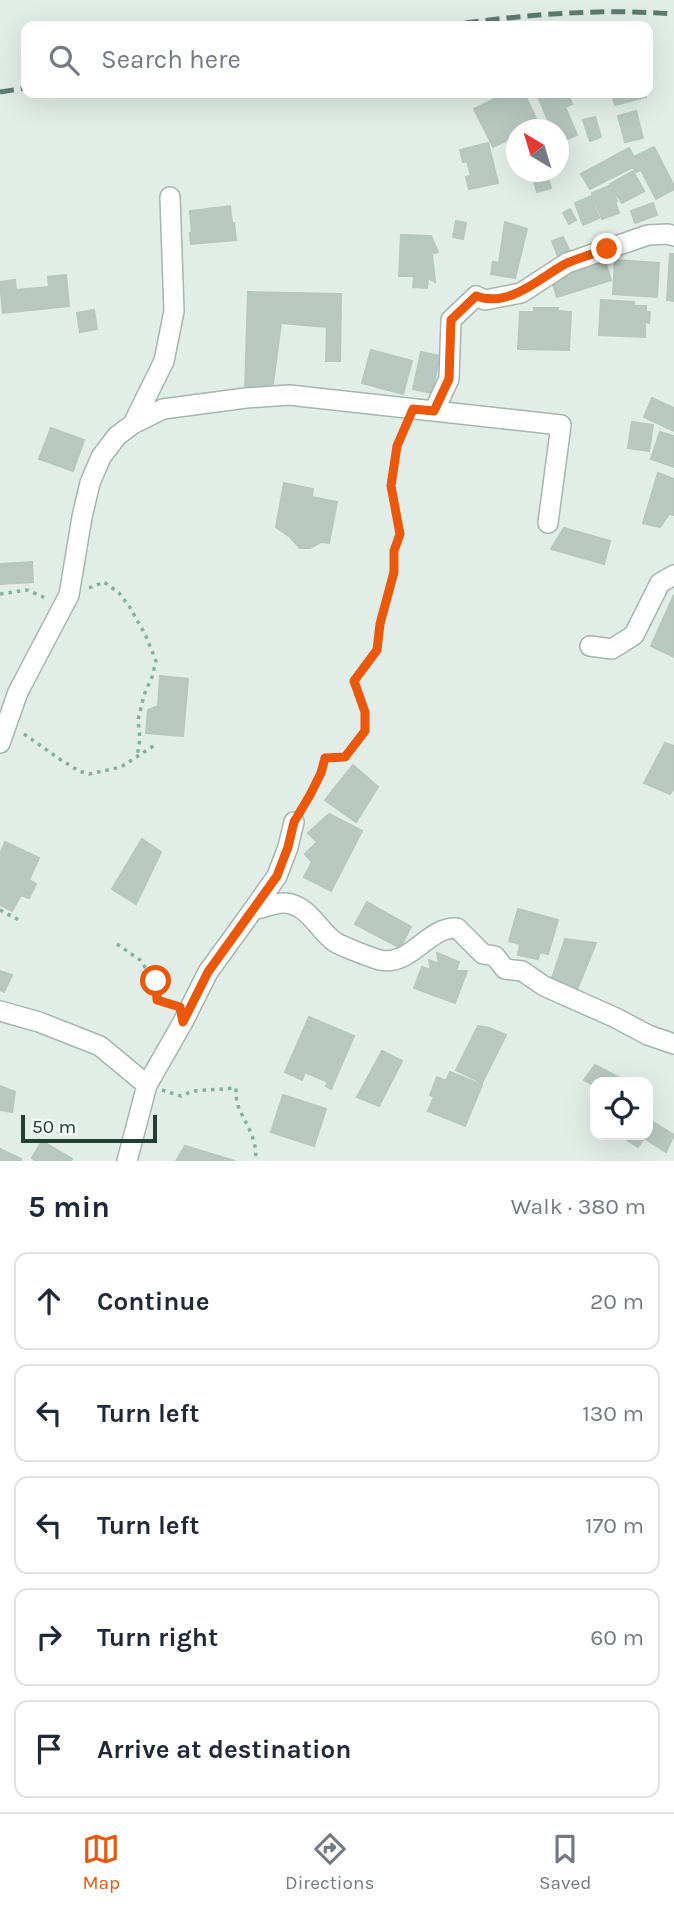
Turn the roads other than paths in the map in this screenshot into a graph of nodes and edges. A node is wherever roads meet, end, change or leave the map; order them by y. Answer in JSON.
{"nodes":[{"id":1,"x":170,"y":197,"type":"dead end"},
{"id":2,"x":674,"y":236,"type":"edge"},
{"id":3,"x":434,"y":411,"type":"junction"},
{"id":4,"x":133,"y":424,"type":"junction"},
{"id":5,"x":548,"y":523,"type":"dead end"},
{"id":6,"x":674,"y":575,"type":"edge"},
{"id":7,"x":590,"y":646,"type":"dead end"},
{"id":8,"x":0,"y":743,"type":"edge"},
{"id":9,"x":294,"y":822,"type":"road end"},
{"id":10,"x":253,"y":910,"type":"junction"},
{"id":11,"x":0,"y":1012,"type":"edge"},
{"id":12,"x":674,"y":1044,"type":"edge"},
{"id":13,"x":146,"y":1085,"type":"junction"},
{"id":14,"x":127,"y":1161,"type":"edge"}],
"edges":[{"from":1,"to":4,"type":"street"},
{"from":2,"to":3,"type":"street"},
{"from":3,"to":4,"type":"street"},
{"from":3,"to":5,"type":"street"},
{"from":4,"to":8,"type":"street"},
{"from":6,"to":7,"type":"street"},
{"from":9,"to":10,"type":"street"},
{"from":10,"to":12,"type":"street"},
{"from":10,"to":13,"type":"street"},
{"from":11,"to":13,"type":"street"},
{"from":13,"to":14,"type":"street"}]}
